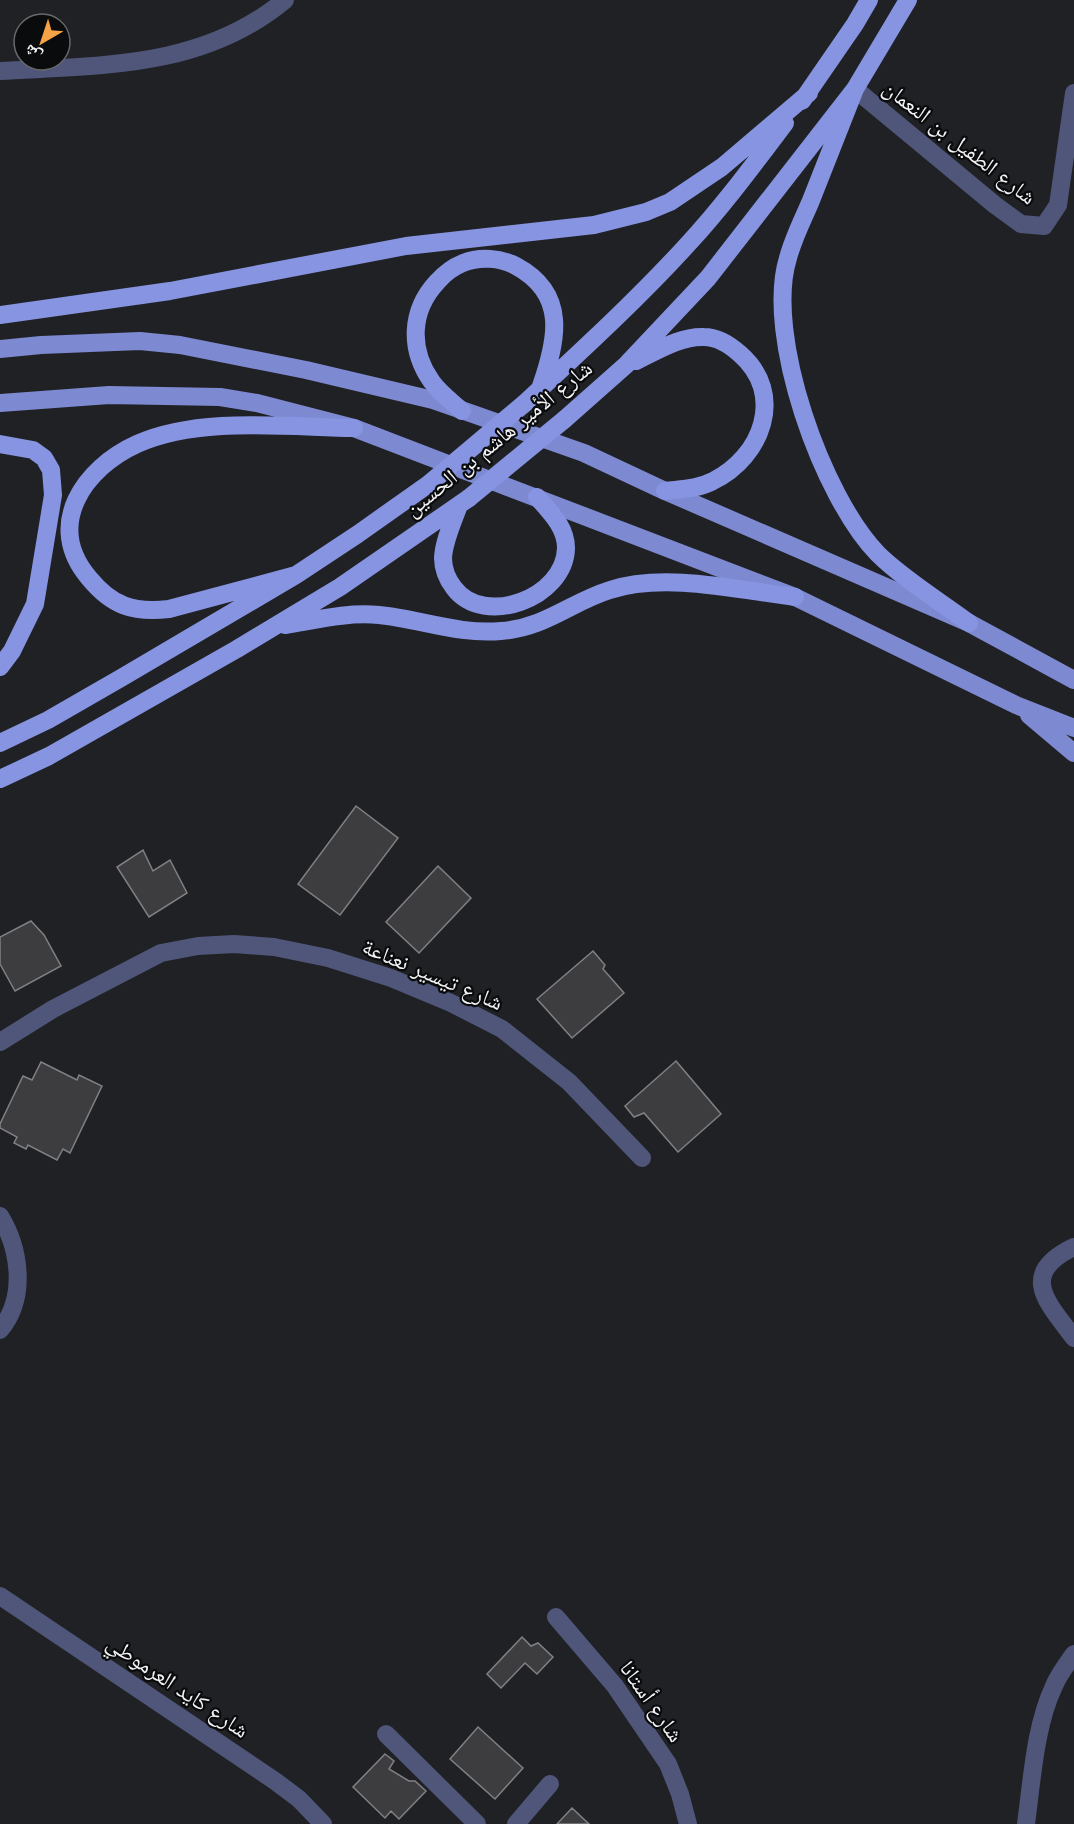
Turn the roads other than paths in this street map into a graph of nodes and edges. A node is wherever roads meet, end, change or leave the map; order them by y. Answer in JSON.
{"nodes":[{"id":1,"x":285,"y":0,"type":"edge"},
{"id":2,"x":869,"y":0,"type":"edge"},
{"id":3,"x":908,"y":0,"type":"edge"},
{"id":4,"x":0,"y":71,"type":"edge"},
{"id":5,"x":855,"y":89,"type":"junction"},
{"id":6,"x":809,"y":93,"type":"junction"},
{"id":7,"x":1074,"y":93,"type":"edge"},
{"id":8,"x":0,"y":315,"type":"edge"},
{"id":9,"x":0,"y":349,"type":"edge"},
{"id":10,"x":626,"y":365,"type":"junction"},
{"id":11,"x":540,"y":389,"type":"junction"},
{"id":12,"x":0,"y":403,"type":"edge"},
{"id":13,"x":462,"y":411,"type":"junction"},
{"id":14,"x":354,"y":428,"type":"junction"},
{"id":15,"x":0,"y":444,"type":"edge"},
{"id":16,"x":665,"y":491,"type":"junction"},
{"id":17,"x":537,"y":497,"type":"junction"},
{"id":18,"x":464,"y":501,"type":"junction"},
{"id":19,"x":296,"y":575,"type":"junction"},
{"id":20,"x":795,"y":597,"type":"junction"},
{"id":21,"x":969,"y":623,"type":"junction"},
{"id":22,"x":274,"y":627,"type":"junction"},
{"id":23,"x":0,"y":667,"type":"edge"},
{"id":24,"x":1074,"y":680,"type":"edge"},
{"id":25,"x":1016,"y":705,"type":"junction"},
{"id":26,"x":1074,"y":728,"type":"edge"},
{"id":27,"x":0,"y":743,"type":"edge"},
{"id":28,"x":1074,"y":753,"type":"edge"},
{"id":29,"x":0,"y":779,"type":"edge"},
{"id":30,"x":0,"y":1042,"type":"edge"},
{"id":31,"x":642,"y":1158,"type":"dead end"},
{"id":32,"x":0,"y":1216,"type":"edge"},
{"id":33,"x":1074,"y":1247,"type":"edge"},
{"id":34,"x":0,"y":1330,"type":"edge"},
{"id":35,"x":1074,"y":1338,"type":"edge"},
{"id":36,"x":0,"y":1596,"type":"edge"},
{"id":37,"x":556,"y":1617,"type":"dead end"},
{"id":38,"x":1074,"y":1654,"type":"edge"},
{"id":39,"x":386,"y":1734,"type":"dead end"},
{"id":40,"x":550,"y":1784,"type":"dead end"},
{"id":41,"x":323,"y":1824,"type":"edge"},
{"id":42,"x":477,"y":1824,"type":"edge"},
{"id":43,"x":516,"y":1824,"type":"edge"},
{"id":44,"x":688,"y":1824,"type":"edge"},
{"id":45,"x":1026,"y":1824,"type":"edge"}],
"edges":[{"from":1,"to":4,"type":"street"},
{"from":2,"to":6,"type":"highway","name":"شارع الأمير هاشم بن الحسين"},
{"from":3,"to":5,"type":"highway","name":"شارع الأمير هاشم بن الحسين"},
{"from":5,"to":7,"type":"street","name":"شارع الطفيل بن النعمان"},
{"from":5,"to":10,"type":"highway","name":"شارع الأمير هاشم بن الحسين"},
{"from":5,"to":21,"type":"highway"},
{"from":6,"to":8,"type":"highway"},
{"from":6,"to":11,"type":"highway","name":"شارع الأمير هاشم بن الحسين"},
{"from":9,"to":13,"type":"main road"},
{"from":10,"to":16,"type":"highway"},
{"from":10,"to":18,"type":"highway","name":"شارع الأمير هاشم بن الحسين","bridge":true},
{"from":11,"to":13,"type":"highway"},
{"from":11,"to":19,"type":"highway","name":"شارع الأمير هاشم بن الحسين","bridge":true},
{"from":12,"to":14,"type":"main road"},
{"from":13,"to":16,"type":"main road"},
{"from":14,"to":17,"type":"main road"},
{"from":14,"to":19,"type":"highway"},
{"from":15,"to":23,"type":"highway"},
{"from":16,"to":21,"type":"main road"},
{"from":17,"to":18,"type":"highway"},
{"from":17,"to":20,"type":"main road"},
{"from":18,"to":22,"type":"highway","name":"شارع الأمير هاشم بن الحسين"},
{"from":19,"to":27,"type":"highway","name":"شارع الأمير هاشم بن الحسين"},
{"from":20,"to":22,"type":"highway"},
{"from":20,"to":25,"type":"main road"},
{"from":21,"to":24,"type":"main road"},
{"from":22,"to":29,"type":"highway","name":"شارع الأمير هاشم بن الحسين"},
{"from":25,"to":26,"type":"main road"},
{"from":25,"to":28,"type":"main road"},
{"from":30,"to":31,"type":"street","name":"شارع تيسير نعناعة"},
{"from":32,"to":34,"type":"street"},
{"from":33,"to":35,"type":"street"},
{"from":36,"to":41,"type":"street","name":"شارع كايد العرموطي"},
{"from":37,"to":44,"type":"street","name":"شارع أستانا"},
{"from":38,"to":45,"type":"street"},
{"from":39,"to":42,"type":"street"},
{"from":40,"to":43,"type":"street"}]}
